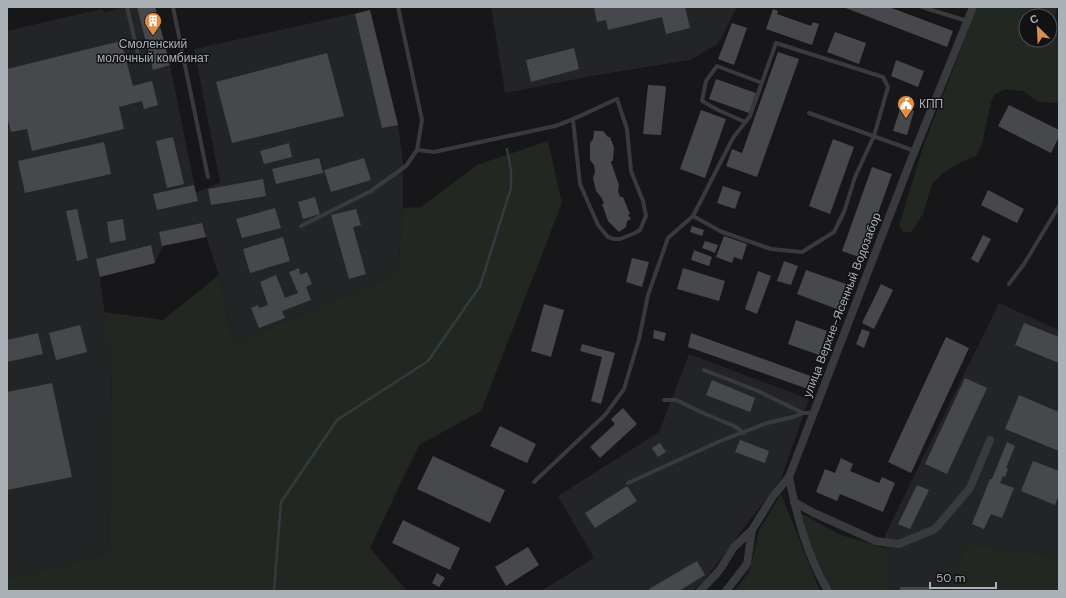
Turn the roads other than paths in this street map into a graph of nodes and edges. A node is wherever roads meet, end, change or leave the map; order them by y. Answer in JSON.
{"nodes":[{"id":1,"x":127,"y":7,"type":"edge"},
{"id":2,"x":173,"y":7,"type":"edge"},
{"id":3,"x":398,"y":7,"type":"edge"},
{"id":4,"x":922,"y":7,"type":"edge"},
{"id":5,"x":973,"y":7,"type":"edge"},
{"id":6,"x":968,"y":21,"type":"junction"},
{"id":7,"x":138,"y":54,"type":"dead end"},
{"id":8,"x":762,"y":82,"type":"junction"},
{"id":9,"x":809,"y":113,"type":"dead end"},
{"id":10,"x":573,"y":120,"type":"junction"},
{"id":11,"x":745,"y":122,"type":"junction"},
{"id":12,"x":874,"y":136,"type":"junction"},
{"id":13,"x":417,"y":150,"type":"junction"},
{"id":14,"x":915,"y":151,"type":"junction"},
{"id":15,"x":208,"y":177,"type":"dead end"},
{"id":16,"x":1059,"y":206,"type":"edge"},
{"id":17,"x":693,"y":216,"type":"junction"},
{"id":18,"x":301,"y":226,"type":"dead end"},
{"id":19,"x":1009,"y":284,"type":"dead end"},
{"id":20,"x":704,"y":370,"type":"dead end"},
{"id":21,"x":664,"y":400,"type":"dead end"},
{"id":22,"x":802,"y":413,"type":"junction"},
{"id":23,"x":813,"y":413,"type":"junction"},
{"id":24,"x":744,"y":433,"type":"junction"},
{"id":25,"x":990,"y":440,"type":"dead end"},
{"id":26,"x":789,"y":477,"type":"junction"},
{"id":27,"x":534,"y":482,"type":"dead end"},
{"id":28,"x":628,"y":483,"type":"dead end"},
{"id":29,"x":794,"y":502,"type":"junction"},
{"id":30,"x":752,"y":530,"type":"junction"},
{"id":31,"x":700,"y":591,"type":"edge"},
{"id":32,"x":726,"y":591,"type":"edge"},
{"id":33,"x":828,"y":591,"type":"edge"}],
"edges":[{"from":1,"to":7,"type":"lane"},
{"from":2,"to":15,"type":"lane"},
{"from":3,"to":13,"type":"lane"},
{"from":4,"to":6,"type":"lane"},
{"from":5,"to":6,"type":"street","name":"улица Верхне-Ясенный Водозабор"},
{"from":6,"to":14,"type":"street","name":"улица Верхне-Ясенный Водозабор"},
{"from":8,"to":11,"type":"lane"},
{"from":8,"to":11,"type":"lane"},
{"from":8,"to":12,"type":"lane"},
{"from":9,"to":12,"type":"lane"},
{"from":10,"to":10,"type":"lane"},
{"from":10,"to":13,"type":"lane"},
{"from":11,"to":17,"type":"lane"},
{"from":12,"to":14,"type":"lane"},
{"from":12,"to":17,"type":"lane"},
{"from":13,"to":18,"type":"lane"},
{"from":14,"to":23,"type":"street","name":"улица Верхне-Ясенный Водозабор"},
{"from":16,"to":19,"type":"lane"},
{"from":17,"to":27,"type":"lane"},
{"from":20,"to":22,"type":"lane"},
{"from":21,"to":24,"type":"lane"},
{"from":22,"to":23,"type":"lane"},
{"from":22,"to":24,"type":"lane"},
{"from":23,"to":26,"type":"street","name":"улица Верхне-Ясенный Водозабор"},
{"from":24,"to":28,"type":"lane"},
{"from":25,"to":29,"type":"street"},
{"from":26,"to":29,"type":"street"},
{"from":26,"to":30,"type":"street","name":"улица Верхне-Ясенный Водозабор"},
{"from":29,"to":33,"type":"street"},
{"from":30,"to":31,"type":"street","name":"улица Верхне-Ясенный Водозабор"},
{"from":30,"to":32,"type":"street"}]}
